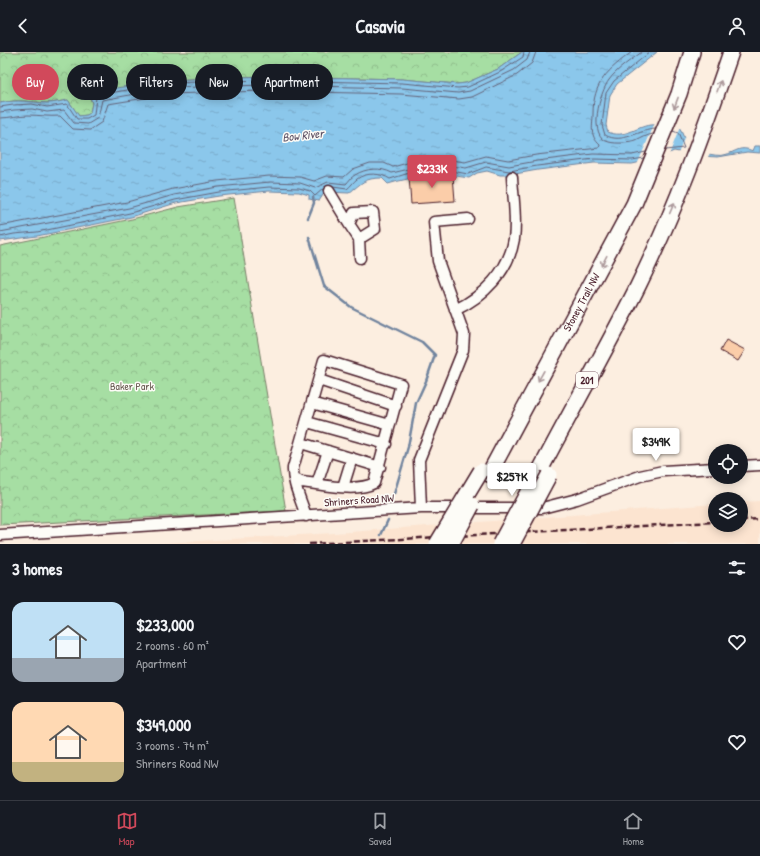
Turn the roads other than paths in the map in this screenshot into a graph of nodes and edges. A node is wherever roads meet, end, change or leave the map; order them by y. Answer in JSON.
{"nodes":[{"id":1,"x":692,"y":52,"type":"edge"},
{"id":2,"x":731,"y":52,"type":"edge"},
{"id":3,"x":512,"y":177,"type":"dead end"},
{"id":4,"x":329,"y":190,"type":"dead end"},
{"id":5,"x":468,"y":219,"type":"dead end"},
{"id":6,"x":349,"y":224,"type":"junction"},
{"id":7,"x":358,"y":239,"type":"junction"},
{"id":8,"x":360,"y":258,"type":"dead end"},
{"id":9,"x":456,"y":310,"type":"junction"},
{"id":10,"x":319,"y":380,"type":"junction"},
{"id":11,"x":312,"y":403,"type":"junction"},
{"id":12,"x":396,"y":406,"type":"junction"},
{"id":13,"x":307,"y":422,"type":"junction"},
{"id":14,"x":390,"y":425,"type":"junction"},
{"id":15,"x":301,"y":442,"type":"junction"},
{"id":16,"x":386,"y":444,"type":"junction"},
{"id":17,"x":328,"y":451,"type":"junction"},
{"id":18,"x":352,"y":458,"type":"junction"},
{"id":19,"x":760,"y":465,"type":"edge"},
{"id":20,"x":748,"y":466,"type":"edge"},
{"id":21,"x":380,"y":467,"type":"junction"},
{"id":22,"x":708,"y":468,"type":"edge"},
{"id":23,"x":485,"y":472,"type":"junction"},
{"id":24,"x":543,"y":475,"type":"junction"},
{"id":25,"x":295,"y":479,"type":"junction"},
{"id":26,"x":317,"y":484,"type":"junction"},
{"id":27,"x":343,"y":487,"type":"junction"},
{"id":28,"x":421,"y":508,"type":"junction"},
{"id":29,"x":306,"y":516,"type":"junction"},
{"id":30,"x":0,"y":535,"type":"edge"},
{"id":31,"x":437,"y":544,"type":"edge"},
{"id":32,"x":451,"y":544,"type":"edge"},
{"id":33,"x":500,"y":544,"type":"edge"},
{"id":34,"x":512,"y":544,"type":"edge"}],
"edges":[{"from":1,"to":23,"type":"highway","name":"Stoney Trail NW","one_way":true},
{"from":24,"to":2,"type":"highway","number":"201","one_way":true},
{"from":3,"to":9,"type":"street"},
{"from":4,"to":6,"type":"street"},
{"from":5,"to":9,"type":"street"},
{"from":6,"to":7,"type":"street"},
{"from":6,"to":7,"type":"street"},
{"from":7,"to":8,"type":"street"},
{"from":9,"to":28,"type":"street"},
{"from":10,"to":11,"type":"street"},
{"from":10,"to":12,"type":"street"},
{"from":10,"to":12,"type":"street"},
{"from":11,"to":13,"type":"street"},
{"from":11,"to":14,"type":"street"},
{"from":12,"to":14,"type":"street"},
{"from":13,"to":15,"type":"street"},
{"from":13,"to":16,"type":"street"},
{"from":14,"to":16,"type":"street"},
{"from":15,"to":17,"type":"street"},
{"from":15,"to":25,"type":"street"},
{"from":16,"to":21,"type":"street"},
{"from":17,"to":18,"type":"street"},
{"from":17,"to":26,"type":"street"},
{"from":18,"to":21,"type":"street"},
{"from":18,"to":27,"type":"street"},
{"from":19,"to":20,"type":"street"},
{"from":21,"to":27,"type":"street"},
{"from":22,"to":28,"type":"street","name":"Shriners Road NW"},
{"from":23,"to":31,"type":"highway","bridge":true},
{"from":23,"to":32,"type":"highway","name":"Stoney Trail NW","bridge":true},
{"from":24,"to":33,"type":"highway","number":"201","bridge":true},
{"from":24,"to":34,"type":"highway","bridge":true},
{"from":25,"to":26,"type":"street"},
{"from":25,"to":29,"type":"street"},
{"from":26,"to":27,"type":"street"},
{"from":28,"to":29,"type":"street","name":"Shriners Road NW"},
{"from":29,"to":30,"type":"street","name":"Shriners Road NW"}]}
